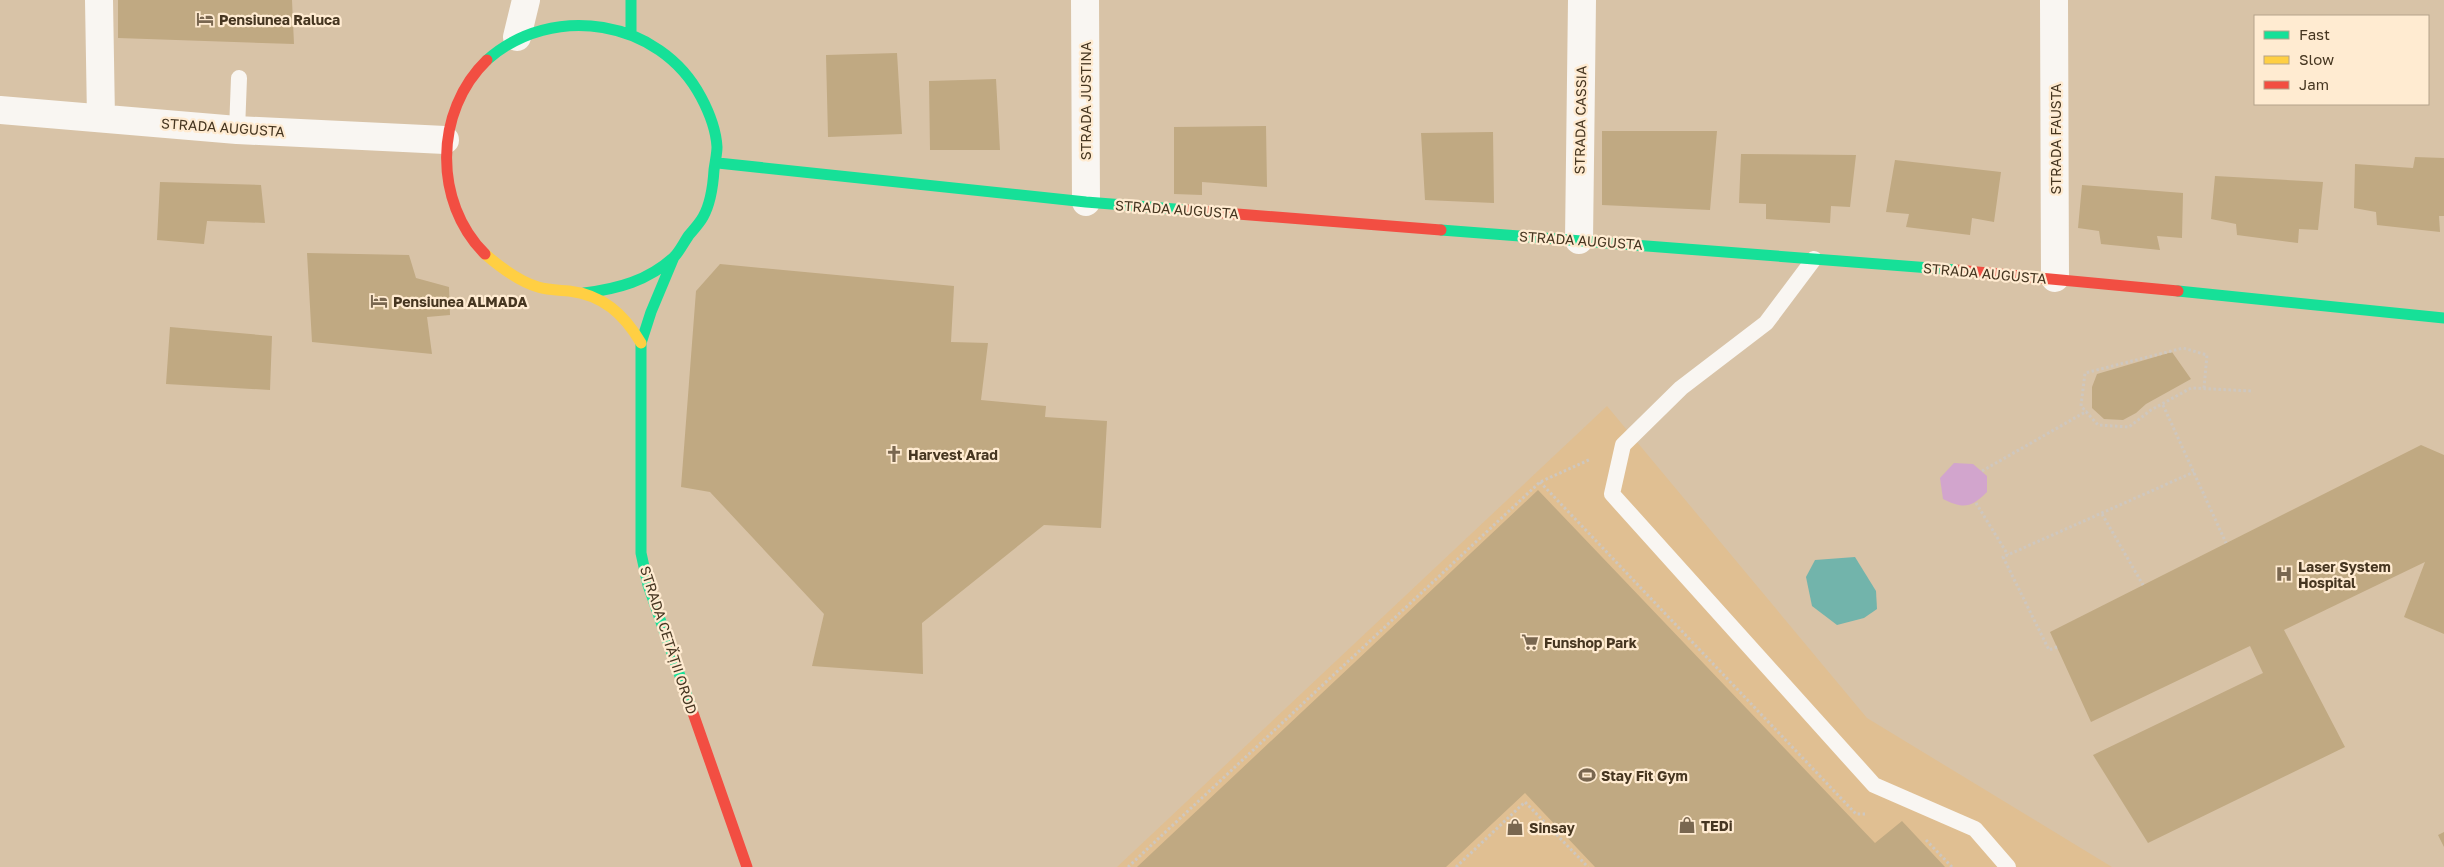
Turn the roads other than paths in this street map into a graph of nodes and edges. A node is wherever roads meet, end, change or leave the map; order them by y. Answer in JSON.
{"nodes":[{"id":1,"x":98,"y":0,"type":"edge"},
{"id":2,"x":526,"y":0,"type":"edge"},
{"id":3,"x":631,"y":0,"type":"edge"},
{"id":4,"x":1085,"y":0,"type":"edge"},
{"id":5,"x":1582,"y":0,"type":"edge"},
{"id":6,"x":2054,"y":0,"type":"edge"},
{"id":7,"x":631,"y":31,"type":"junction"},
{"id":8,"x":517,"y":37,"type":"junction"},
{"id":9,"x":239,"y":78,"type":"dead end"},
{"id":10,"x":0,"y":110,"type":"edge"},
{"id":11,"x":101,"y":118,"type":"junction"},
{"id":12,"x":237,"y":130,"type":"junction"},
{"id":13,"x":445,"y":140,"type":"junction"},
{"id":14,"x":718,"y":163,"type":"junction"},
{"id":15,"x":1086,"y":202,"type":"junction"},
{"id":16,"x":1579,"y":240,"type":"junction"},
{"id":17,"x":674,"y":256,"type":"junction"},
{"id":18,"x":1814,"y":259,"type":"junction"},
{"id":19,"x":2055,"y":278,"type":"junction"},
{"id":20,"x":584,"y":294,"type":"junction"},
{"id":21,"x":2444,"y":318,"type":"edge"},
{"id":22,"x":641,"y":343,"type":"junction"},
{"id":23,"x":748,"y":867,"type":"edge"},
{"id":24,"x":2008,"y":867,"type":"edge"}],
"edges":[{"from":1,"to":11,"type":"street"},
{"from":2,"to":8,"type":"street"},
{"from":3,"to":7,"type":"street"},
{"from":4,"to":15,"type":"street","name":"STRADA JUSTINA"},
{"from":5,"to":16,"type":"street","name":"STRADA CASSIA"},
{"from":6,"to":19,"type":"street","name":"STRADA FAUSTA"},
{"from":7,"to":8,"type":"street","name":"STRADA CETĂȚII OROD"},
{"from":7,"to":14,"type":"street","name":"STRADA CETĂȚII OROD"},
{"from":8,"to":13,"type":"street","name":"STRADA CETĂȚII OROD"},
{"from":9,"to":12,"type":"lane"},
{"from":10,"to":11,"type":"street","name":"STRADA AUGUSTA"},
{"from":11,"to":12,"type":"street","name":"STRADA AUGUSTA"},
{"from":12,"to":13,"type":"street","name":"STRADA AUGUSTA"},
{"from":13,"to":20,"type":"street","name":"STRADA CETĂȚII OROD"},
{"from":14,"to":15,"type":"street","name":"STRADA AUGUSTA"},
{"from":14,"to":17,"type":"street","name":"STRADA CETĂȚII OROD"},
{"from":15,"to":16,"type":"street","name":"STRADA AUGUSTA"},
{"from":16,"to":18,"type":"street","name":"STRADA AUGUSTA"},
{"from":17,"to":20,"type":"street","name":"STRADA CETĂȚII OROD"},
{"from":17,"to":22,"type":"street","name":"STRADA CETĂȚII OROD"},
{"from":18,"to":19,"type":"street","name":"STRADA AUGUSTA"},
{"from":18,"to":24,"type":"lane"},
{"from":19,"to":21,"type":"street","name":"STRADA AUGUSTA"},
{"from":20,"to":22,"type":"street","name":"STRADA CETĂȚII OROD"},
{"from":22,"to":23,"type":"street","name":"STRADA CETĂȚII OROD"}]}
